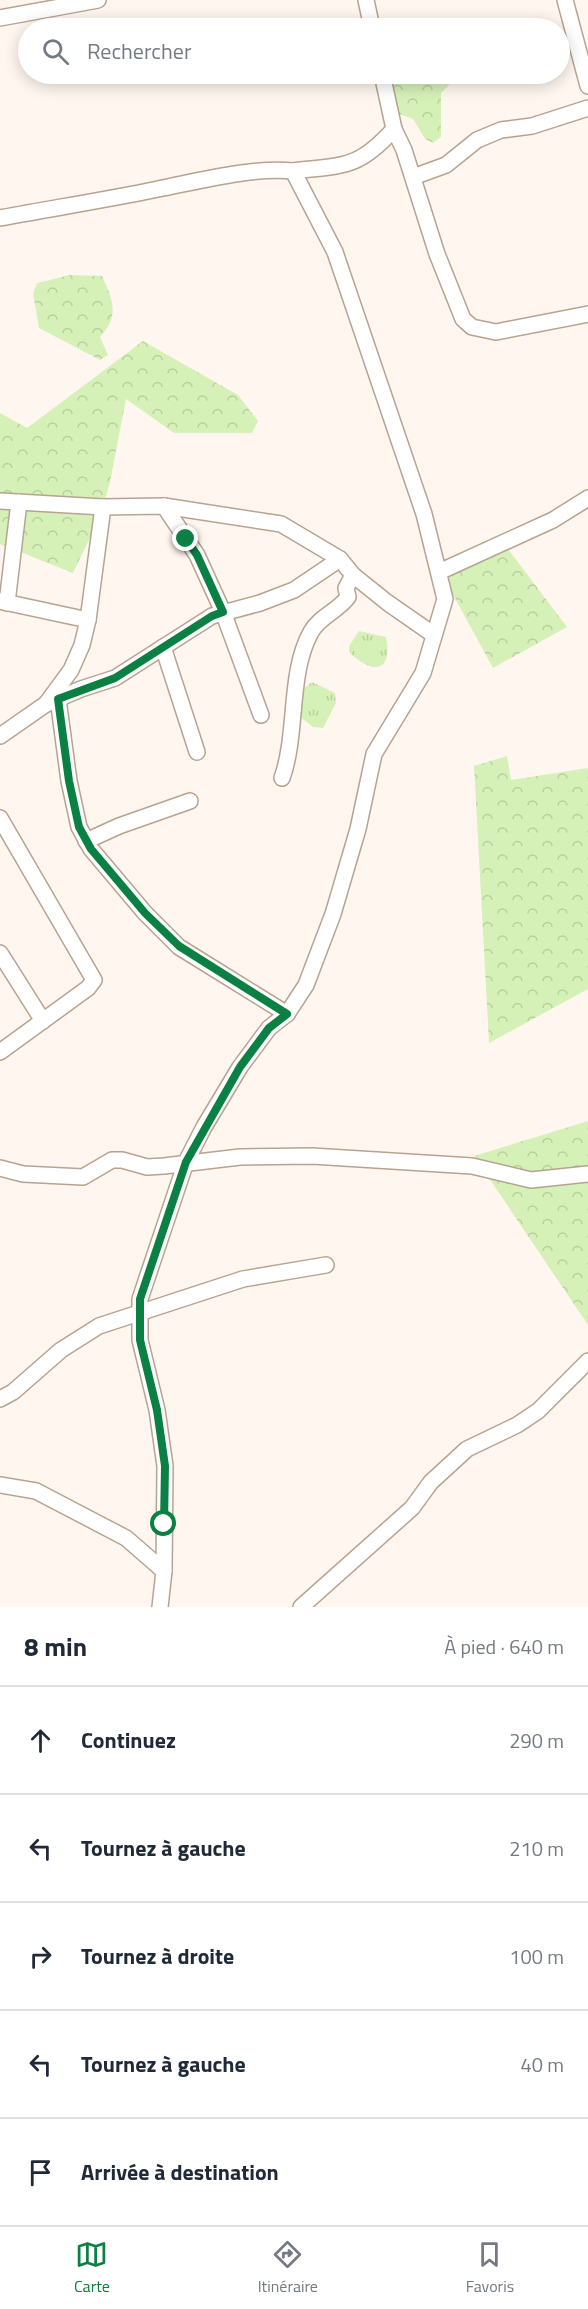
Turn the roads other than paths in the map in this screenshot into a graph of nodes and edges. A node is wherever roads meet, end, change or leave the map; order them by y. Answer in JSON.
{"nodes":[{"id":1,"x":99,"y":0,"type":"edge"},
{"id":2,"x":366,"y":0,"type":"edge"},
{"id":3,"x":564,"y":0,"type":"edge"},
{"id":4,"x":0,"y":18,"type":"edge"},
{"id":5,"x":370,"y":18,"type":"edge"},
{"id":6,"x":569,"y":18,"type":"edge"},
{"id":7,"x":570,"y":22,"type":"edge"},
{"id":8,"x":384,"y":84,"type":"edge"},
{"id":9,"x":588,"y":86,"type":"edge"},
{"id":10,"x":588,"y":108,"type":"edge"},
{"id":11,"x":394,"y":129,"type":"junction"},
{"id":12,"x":293,"y":171,"type":"junction"},
{"id":13,"x":413,"y":177,"type":"junction"},
{"id":14,"x":0,"y":217,"type":"edge"},
{"id":15,"x":588,"y":314,"type":"edge"},
{"id":16,"x":588,"y":498,"type":"edge"},
{"id":17,"x":0,"y":501,"type":"edge"},
{"id":18,"x":19,"y":502,"type":"junction"},
{"id":19,"x":164,"y":506,"type":"junction"},
{"id":20,"x":102,"y":507,"type":"junction"},
{"id":21,"x":340,"y":559,"type":"junction"},
{"id":22,"x":439,"y":572,"type":"junction"},
{"id":23,"x":353,"y":575,"type":"junction"},
{"id":24,"x":3,"y":602,"type":"edge"},
{"id":25,"x":223,"y":612,"type":"junction"},
{"id":26,"x":88,"y":620,"type":"junction"},
{"id":27,"x":434,"y":635,"type":"junction"},
{"id":28,"x":163,"y":647,"type":"junction"},
{"id":29,"x":52,"y":701,"type":"junction"},
{"id":30,"x":261,"y":715,"type":"dead end"},
{"id":31,"x":0,"y":736,"type":"edge"},
{"id":32,"x":197,"y":752,"type":"dead end"},
{"id":33,"x":282,"y":778,"type":"dead end"},
{"id":34,"x":190,"y":801,"type":"dead end"},
{"id":35,"x":0,"y":818,"type":"edge"},
{"id":36,"x":86,"y":841,"type":"junction"},
{"id":37,"x":0,"y":953,"type":"edge"},
{"id":38,"x":287,"y":1014,"type":"junction"},
{"id":39,"x":43,"y":1021,"type":"junction"},
{"id":40,"x":0,"y":1052,"type":"edge"},
{"id":41,"x":186,"y":1162,"type":"junction"},
{"id":42,"x":0,"y":1168,"type":"edge"},
{"id":43,"x":588,"y":1173,"type":"edge"},
{"id":44,"x":326,"y":1265,"type":"dead end"},
{"id":45,"x":138,"y":1316,"type":"junction"},
{"id":46,"x":588,"y":1361,"type":"edge"},
{"id":47,"x":0,"y":1399,"type":"edge"},
{"id":48,"x":0,"y":1485,"type":"edge"},
{"id":49,"x":164,"y":1571,"type":"junction"},
{"id":50,"x":160,"y":1607,"type":"edge"},
{"id":51,"x":301,"y":1607,"type":"edge"}],
"edges":[{"from":1,"to":4,"type":"street"},
{"from":2,"to":5,"type":"street"},
{"from":3,"to":6,"type":"street"},
{"from":7,"to":9,"type":"street"},
{"from":8,"to":11,"type":"street"},
{"from":10,"to":13,"type":"street"},
{"from":11,"to":12,"type":"street"},
{"from":11,"to":13,"type":"street"},
{"from":12,"to":14,"type":"street"},
{"from":12,"to":22,"type":"street"},
{"from":13,"to":15,"type":"street"},
{"from":16,"to":22,"type":"street"},
{"from":17,"to":18,"type":"street"},
{"from":18,"to":20,"type":"street"},
{"from":18,"to":24,"type":"street"},
{"from":19,"to":20,"type":"street"},
{"from":19,"to":21,"type":"street"},
{"from":19,"to":25,"type":"street"},
{"from":20,"to":26,"type":"street"},
{"from":21,"to":23,"type":"street"},
{"from":21,"to":25,"type":"street"},
{"from":22,"to":27,"type":"street"},
{"from":23,"to":27,"type":"street"},
{"from":23,"to":33,"type":"street"},
{"from":24,"to":26,"type":"street"},
{"from":25,"to":28,"type":"street"},
{"from":25,"to":30,"type":"street"},
{"from":26,"to":29,"type":"street"},
{"from":27,"to":38,"type":"street"},
{"from":28,"to":29,"type":"street"},
{"from":28,"to":32,"type":"street"},
{"from":29,"to":31,"type":"street"},
{"from":29,"to":36,"type":"street"},
{"from":34,"to":36,"type":"street"},
{"from":35,"to":39,"type":"street"},
{"from":36,"to":38,"type":"street"},
{"from":37,"to":39,"type":"street"},
{"from":38,"to":41,"type":"street"},
{"from":39,"to":40,"type":"street"},
{"from":41,"to":42,"type":"street"},
{"from":41,"to":43,"type":"street"},
{"from":41,"to":45,"type":"street"},
{"from":44,"to":45,"type":"street"},
{"from":45,"to":47,"type":"street"},
{"from":45,"to":49,"type":"street"},
{"from":46,"to":51,"type":"street"},
{"from":48,"to":49,"type":"street"},
{"from":49,"to":50,"type":"street"}]}
